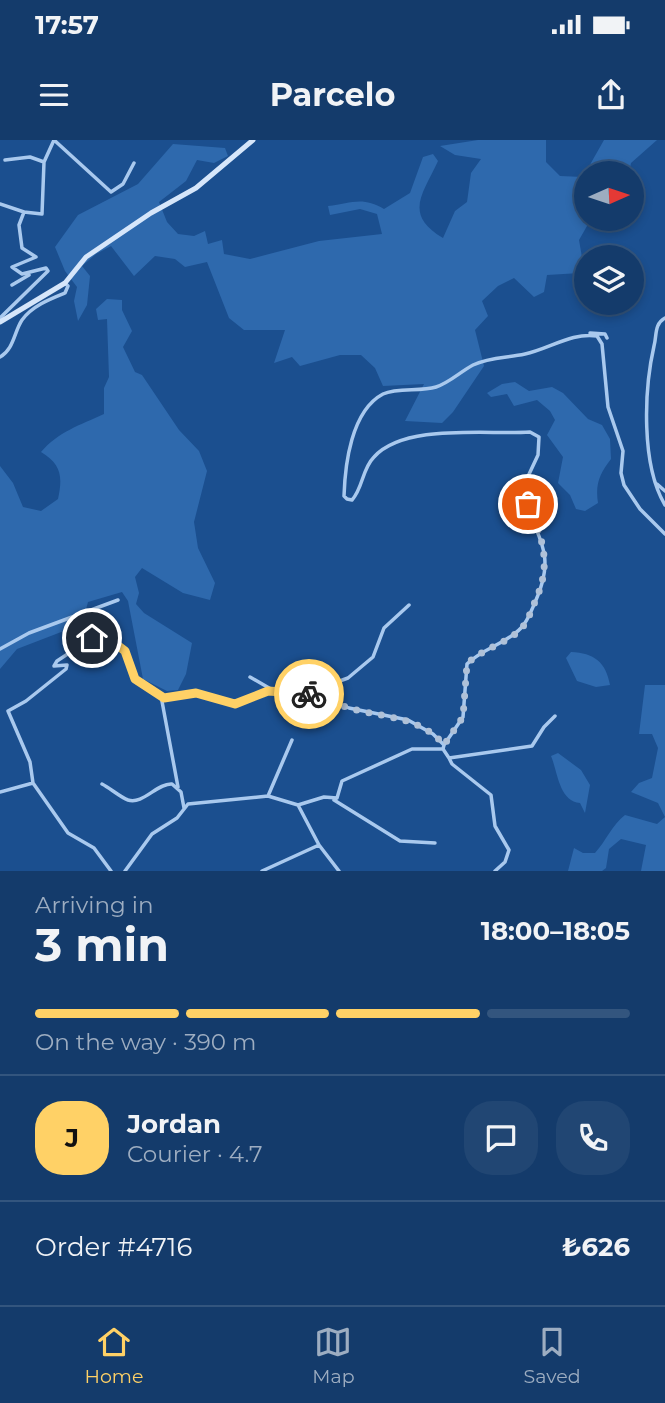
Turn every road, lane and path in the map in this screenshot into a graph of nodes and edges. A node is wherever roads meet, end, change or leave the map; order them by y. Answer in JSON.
{"nodes":[{"id":1,"x":54,"y":140,"type":"edge"},
{"id":2,"x":253,"y":140,"type":"edge"},
{"id":3,"x":5,"y":160,"type":"dead end"},
{"id":4,"x":44,"y":162,"type":"junction"},
{"id":5,"x":134,"y":163,"type":"dead end"},
{"id":6,"x":0,"y":204,"type":"edge"},
{"id":7,"x":24,"y":212,"type":"junction"},
{"id":8,"x":31,"y":274,"type":"junction"},
{"id":9,"x":65,"y":283,"type":"junction"},
{"id":10,"x":12,"y":285,"type":"dead end"},
{"id":11,"x":665,"y":318,"type":"edge"},
{"id":12,"x":0,"y":320,"type":"edge"},
{"id":13,"x":585,"y":334,"type":"junction"},
{"id":14,"x":607,"y":338,"type":"dead end"},
{"id":15,"x":0,"y":357,"type":"edge"},
{"id":16,"x":656,"y":483,"type":"junction"},
{"id":17,"x":665,"y":491,"type":"edge"},
{"id":18,"x":665,"y":505,"type":"edge"},
{"id":19,"x":665,"y":534,"type":"edge"},
{"id":20,"x":118,"y":600,"type":"dead end"},
{"id":21,"x":409,"y":605,"type":"dead end"},
{"id":22,"x":0,"y":649,"type":"edge"},
{"id":23,"x":250,"y":677,"type":"dead end"},
{"id":24,"x":280,"y":679,"type":"dead end"},
{"id":25,"x":278,"y":693,"type":"junction"},
{"id":26,"x":313,"y":693,"type":"junction"},
{"id":27,"x":161,"y":696,"type":"junction"},
{"id":28,"x":555,"y":716,"type":"dead end"},
{"id":29,"x":292,"y":740,"type":"dead end"},
{"id":30,"x":443,"y":747,"type":"junction"},
{"id":31,"x":449,"y":758,"type":"junction"},
{"id":32,"x":33,"y":783,"type":"junction"},
{"id":33,"x":102,"y":784,"type":"dead end"},
{"id":34,"x":178,"y":786,"type":"junction"},
{"id":35,"x":0,"y":792,"type":"edge"},
{"id":36,"x":268,"y":796,"type":"junction"},
{"id":37,"x":332,"y":799,"type":"junction"},
{"id":38,"x":298,"y":805,"type":"junction"},
{"id":39,"x":184,"y":808,"type":"junction"},
{"id":40,"x":435,"y":843,"type":"dead end"},
{"id":41,"x":319,"y":845,"type":"junction"},
{"id":42,"x":111,"y":871,"type":"edge"},
{"id":43,"x":125,"y":871,"type":"edge"},
{"id":44,"x":262,"y":871,"type":"edge"},
{"id":45,"x":339,"y":871,"type":"edge"},
{"id":46,"x":495,"y":871,"type":"edge"}],
"edges":[{"from":1,"to":4,"type":"street"},
{"from":1,"to":5,"type":"street"},
{"from":2,"to":9,"type":"main road"},
{"from":3,"to":4,"type":"street"},
{"from":4,"to":7,"type":"street"},
{"from":6,"to":7,"type":"street"},
{"from":7,"to":8,"type":"street"},
{"from":8,"to":10,"type":"street"},
{"from":8,"to":12,"type":"street"},
{"from":9,"to":12,"type":"main road"},
{"from":9,"to":15,"type":"street"},
{"from":11,"to":16,"type":"street"},
{"from":13,"to":14,"type":"street"},
{"from":13,"to":19,"type":"street"},
{"from":13,"to":30,"type":"street"},
{"from":16,"to":17,"type":"street"},
{"from":16,"to":18,"type":"street"},
{"from":20,"to":22,"type":"street"},
{"from":21,"to":26,"type":"street"},
{"from":23,"to":25,"type":"street"},
{"from":24,"to":26,"type":"street"},
{"from":25,"to":26,"type":"street"},
{"from":25,"to":27,"type":"street"},
{"from":26,"to":30,"type":"street"},
{"from":27,"to":32,"type":"street"},
{"from":27,"to":34,"type":"street"},
{"from":28,"to":31,"type":"street"},
{"from":29,"to":36,"type":"street"},
{"from":30,"to":31,"type":"street"},
{"from":30,"to":37,"type":"street"},
{"from":31,"to":46,"type":"street"},
{"from":32,"to":35,"type":"street"},
{"from":32,"to":42,"type":"street"},
{"from":33,"to":34,"type":"street"},
{"from":34,"to":39,"type":"street"},
{"from":36,"to":38,"type":"street"},
{"from":36,"to":39,"type":"street"},
{"from":37,"to":38,"type":"street"},
{"from":37,"to":40,"type":"street"},
{"from":38,"to":41,"type":"street"},
{"from":39,"to":43,"type":"street"},
{"from":41,"to":44,"type":"street"},
{"from":41,"to":45,"type":"street"}]}
